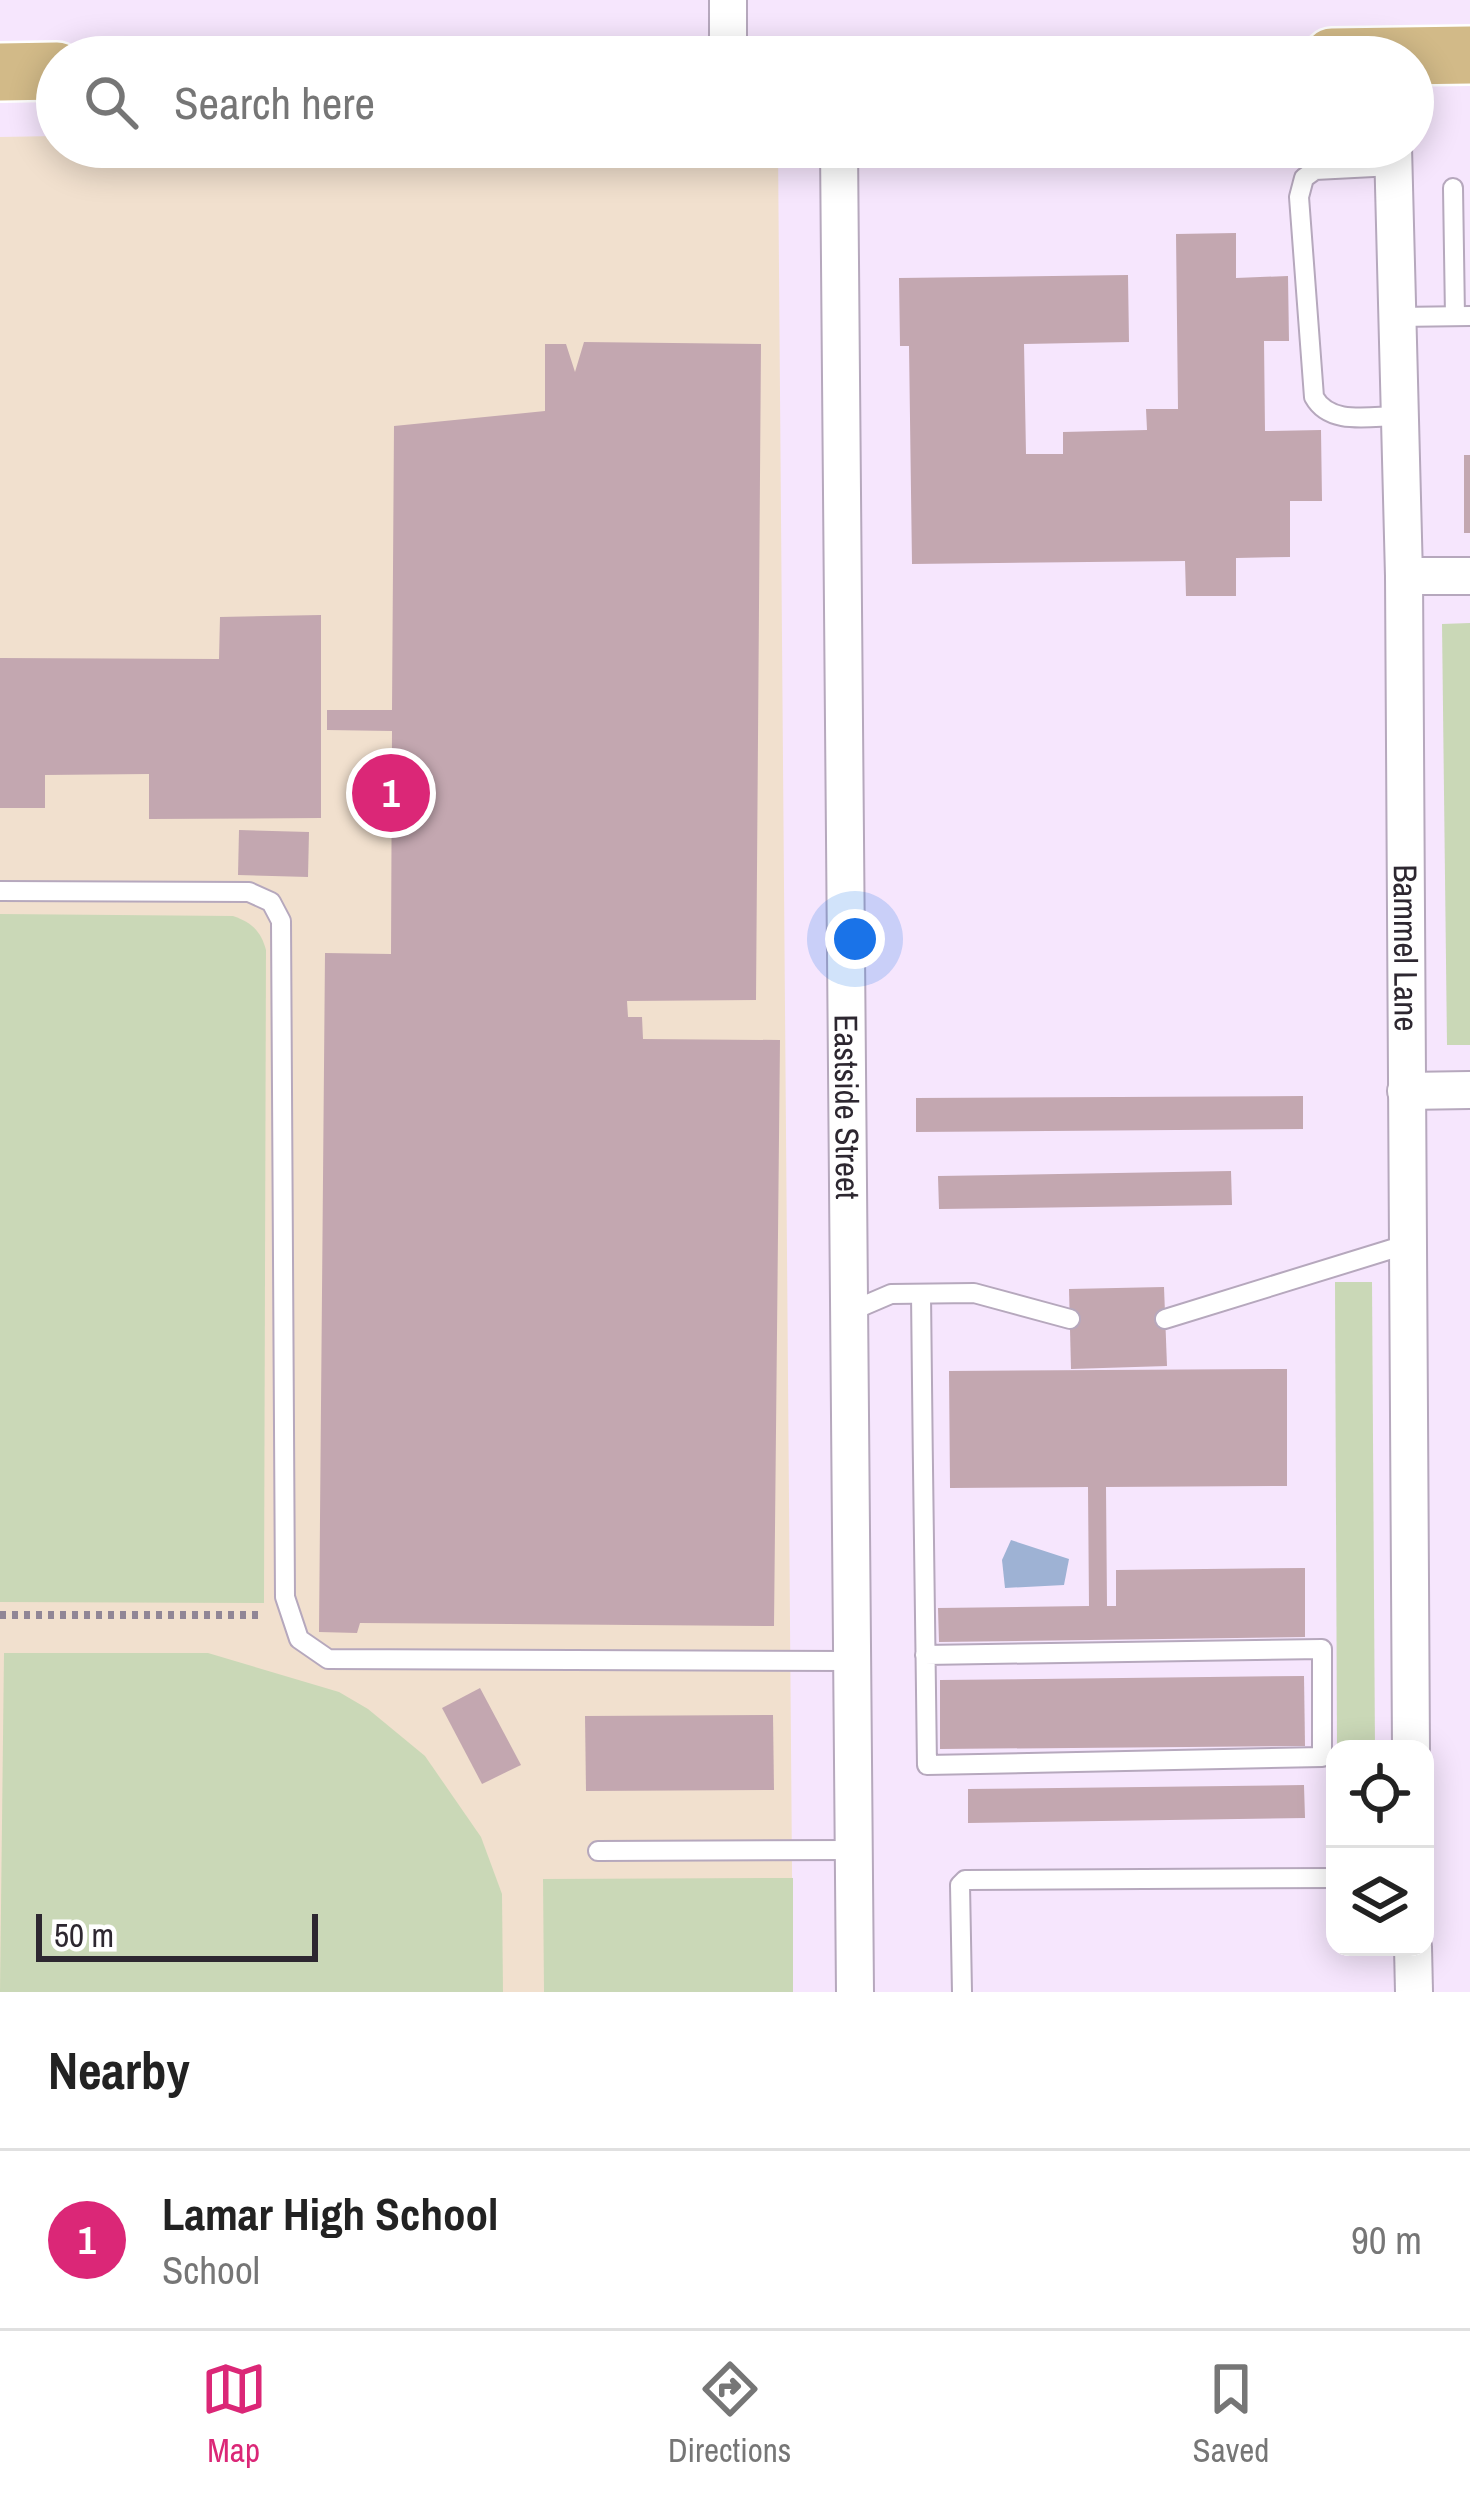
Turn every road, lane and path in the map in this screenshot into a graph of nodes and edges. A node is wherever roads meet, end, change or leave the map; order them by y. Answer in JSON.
{"nodes":[{"id":1,"x":728,"y":0,"type":"edge"},
{"id":2,"x":728,"y":36,"type":"edge"},
{"id":3,"x":1470,"y":55,"type":"edge"},
{"id":4,"x":1434,"y":56,"type":"edge"},
{"id":5,"x":36,"y":71,"type":"edge"},
{"id":6,"x":0,"y":72,"type":"edge"},
{"id":7,"x":838,"y":168,"type":"edge"},
{"id":8,"x":1326,"y":168,"type":"edge"},
{"id":9,"x":1393,"y":168,"type":"edge"},
{"id":10,"x":1453,"y":188,"type":"dead end"},
{"id":11,"x":1463,"y":316,"type":"edge"},
{"id":12,"x":1397,"y":317,"type":"junction"},
{"id":13,"x":1400,"y":416,"type":"junction"},
{"id":14,"x":1404,"y":576,"type":"junction"},
{"id":15,"x":1470,"y":576,"type":"edge"},
{"id":16,"x":0,"y":891,"type":"edge"},
{"id":17,"x":1470,"y":1090,"type":"edge"},
{"id":18,"x":1406,"y":1091,"type":"junction"},
{"id":19,"x":1408,"y":1244,"type":"junction"},
{"id":20,"x":921,"y":1294,"type":"junction"},
{"id":21,"x":849,"y":1312,"type":"junction"},
{"id":22,"x":1070,"y":1319,"type":"dead end"},
{"id":23,"x":1166,"y":1319,"type":"dead end"},
{"id":24,"x":0,"y":1615,"type":"edge"},
{"id":25,"x":291,"y":1615,"type":"junction"},
{"id":26,"x":925,"y":1654,"type":"junction"},
{"id":27,"x":850,"y":1661,"type":"junction"},
{"id":28,"x":1411,"y":1740,"type":"edge"},
{"id":29,"x":852,"y":1850,"type":"junction"},
{"id":30,"x":598,"y":1851,"type":"dead end"},
{"id":31,"x":1326,"y":1878,"type":"edge"},
{"id":32,"x":1413,"y":1956,"type":"edge"},
{"id":33,"x":855,"y":1992,"type":"edge"},
{"id":34,"x":962,"y":1992,"type":"edge"},
{"id":35,"x":1414,"y":1992,"type":"edge"}],
"edges":[{"from":1,"to":2,"type":"street"},
{"from":3,"to":4,"type":"main road"},
{"from":5,"to":6,"type":"main road"},
{"from":7,"to":21,"type":"street","name":"Eastside Street"},
{"from":8,"to":13,"type":"lane"},
{"from":9,"to":12,"type":"street","name":"Bammel Lane"},
{"from":10,"to":11,"type":"lane"},
{"from":11,"to":12,"type":"lane"},
{"from":12,"to":13,"type":"street","name":"Bammel Lane"},
{"from":13,"to":14,"type":"street","name":"Bammel Lane"},
{"from":14,"to":15,"type":"street"},
{"from":14,"to":18,"type":"street","name":"Bammel Lane"},
{"from":16,"to":25,"type":"lane"},
{"from":17,"to":18,"type":"street"},
{"from":18,"to":19,"type":"street","name":"Bammel Lane"},
{"from":19,"to":23,"type":"lane"},
{"from":19,"to":28,"type":"street","name":"Bammel Lane"},
{"from":20,"to":21,"type":"lane"},
{"from":20,"to":22,"type":"lane"},
{"from":20,"to":26,"type":"lane"},
{"from":21,"to":27,"type":"street","name":"Eastside Street"},
{"from":24,"to":25,"type":"path"},
{"from":25,"to":27,"type":"lane"},
{"from":26,"to":26,"type":"lane"},
{"from":27,"to":29,"type":"street","name":"Eastside Street"},
{"from":29,"to":30,"type":"lane"},
{"from":29,"to":33,"type":"street","name":"Eastside Street"},
{"from":31,"to":34,"type":"lane"},
{"from":32,"to":35,"type":"street"}]}
